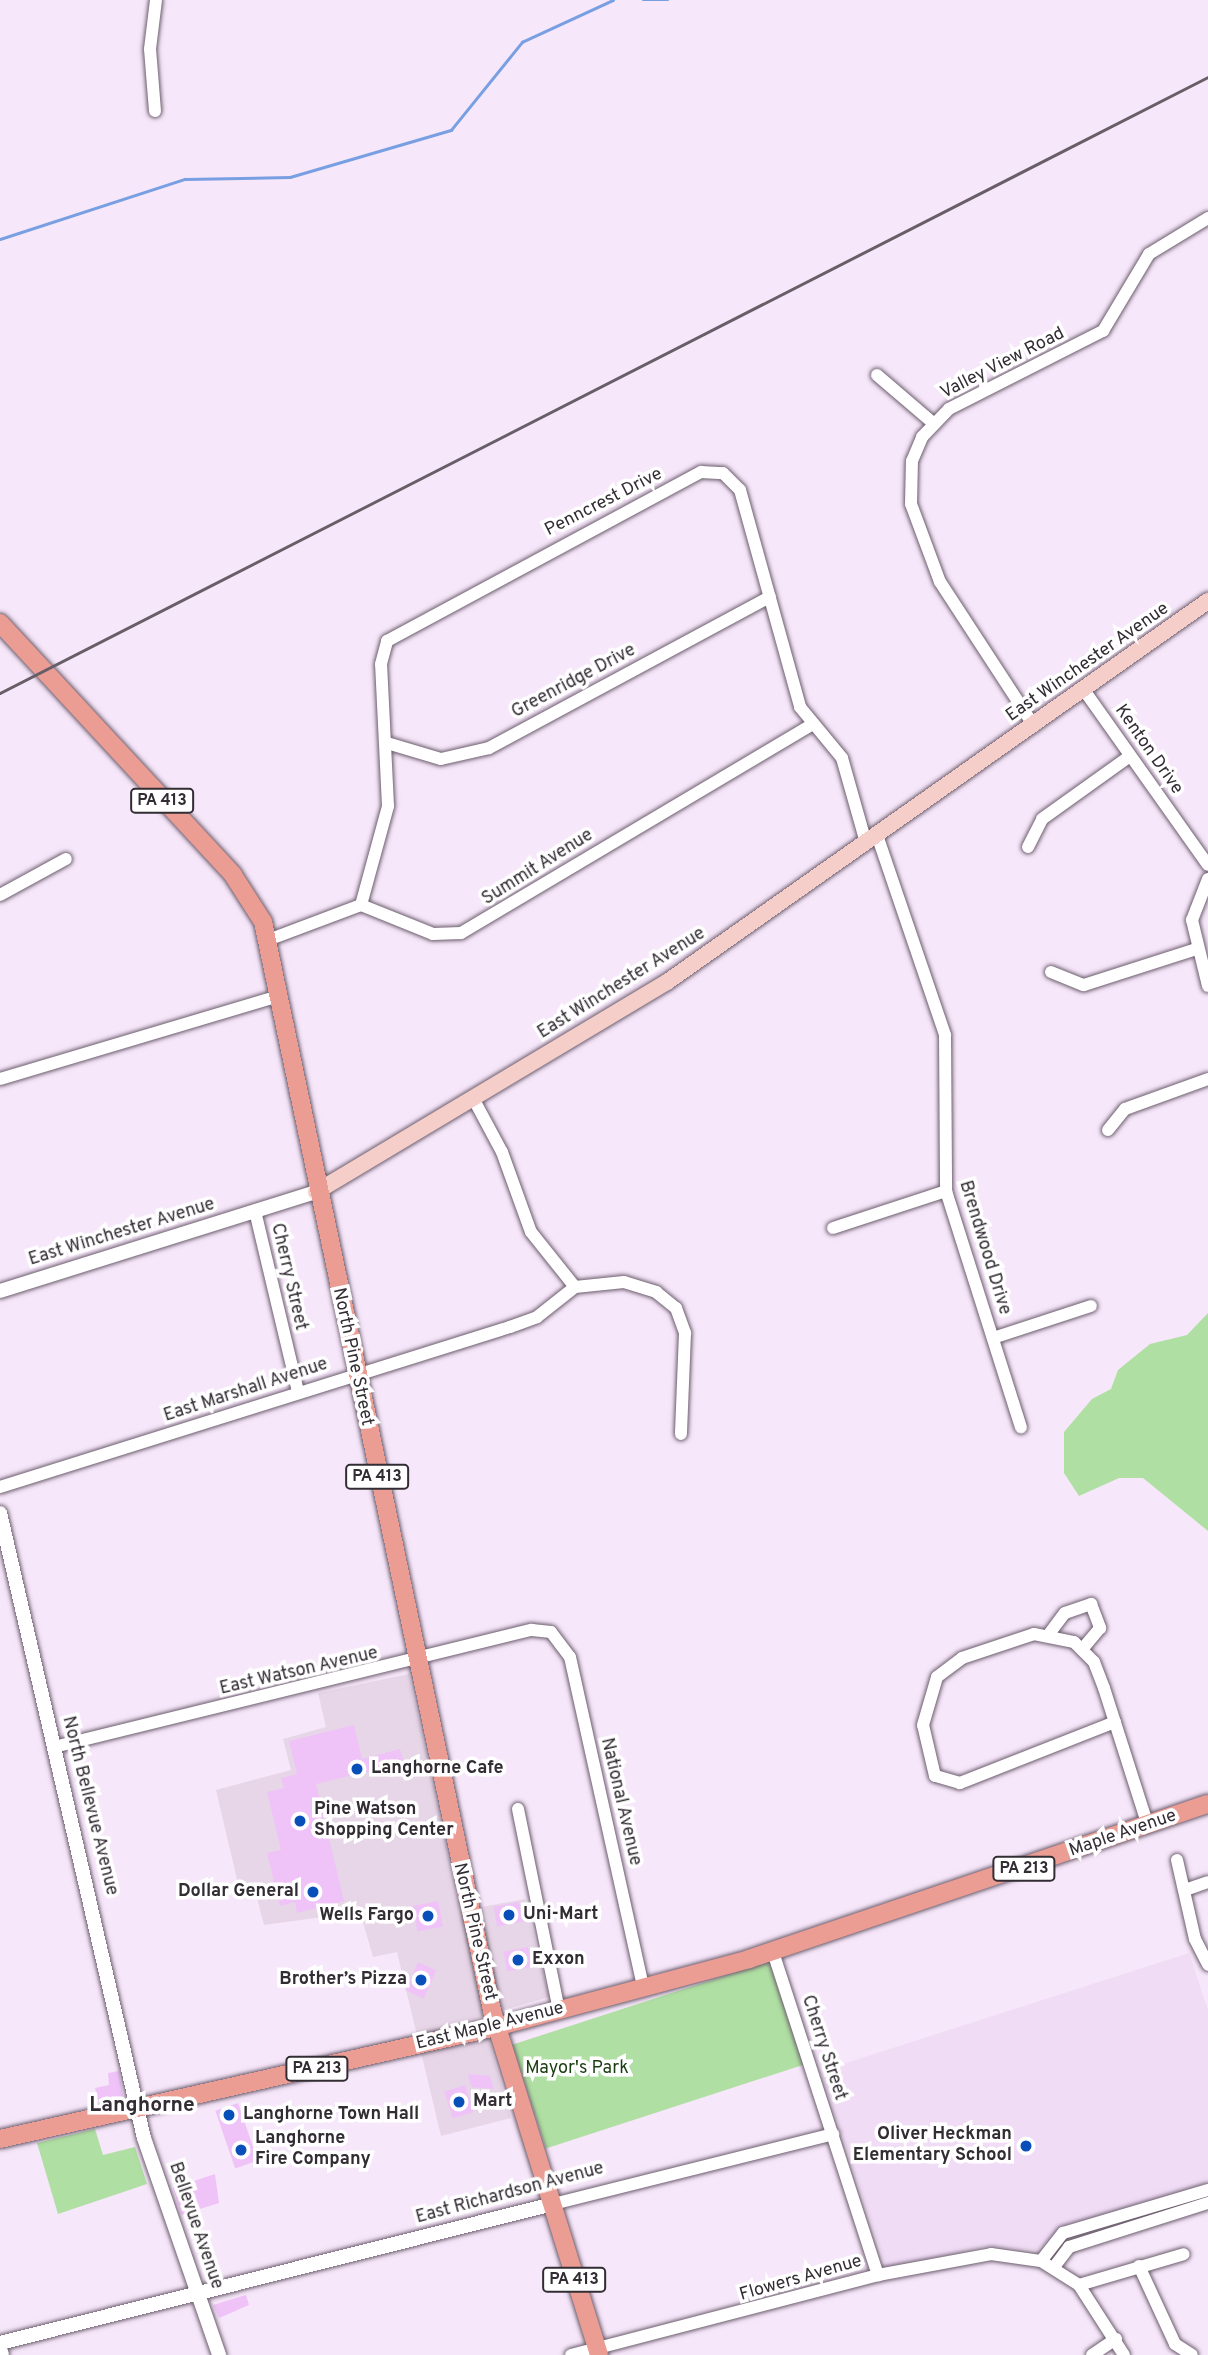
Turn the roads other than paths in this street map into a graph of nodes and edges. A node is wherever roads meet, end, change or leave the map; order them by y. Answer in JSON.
{"nodes":[{"id":1,"x":156,"y":0,"type":"edge"},
{"id":2,"x":155,"y":111,"type":"dead end"},
{"id":3,"x":1208,"y":218,"type":"edge"},
{"id":4,"x":877,"y":375,"type":"dead end"},
{"id":5,"x":933,"y":423,"type":"junction"},
{"id":6,"x":770,"y":597,"type":"junction"},
{"id":7,"x":1208,"y":601,"type":"edge"},
{"id":8,"x":0,"y":623,"type":"edge"},
{"id":9,"x":1084,"y":690,"type":"junction"},
{"id":10,"x":811,"y":725,"type":"junction"},
{"id":11,"x":1034,"y":726,"type":"junction"},
{"id":12,"x":387,"y":743,"type":"junction"},
{"id":13,"x":1130,"y":756,"type":"junction"},
{"id":14,"x":871,"y":839,"type":"junction"},
{"id":15,"x":1028,"y":847,"type":"dead end"},
{"id":16,"x":66,"y":859,"type":"dead end"},
{"id":17,"x":1208,"y":865,"type":"edge"},
{"id":18,"x":1208,"y":879,"type":"edge"},
{"id":19,"x":0,"y":895,"type":"edge"},
{"id":20,"x":361,"y":905,"type":"junction"},
{"id":21,"x":268,"y":940,"type":"junction"},
{"id":22,"x":1196,"y":949,"type":"junction"},
{"id":23,"x":1051,"y":972,"type":"dead end"},
{"id":24,"x":1208,"y":986,"type":"edge"},
{"id":25,"x":279,"y":996,"type":"junction"},
{"id":26,"x":0,"y":1079,"type":"edge"},
{"id":27,"x":1208,"y":1079,"type":"edge"},
{"id":28,"x":473,"y":1098,"type":"junction"},
{"id":29,"x":1108,"y":1130,"type":"dead end"},
{"id":30,"x":946,"y":1191,"type":"junction"},
{"id":31,"x":316,"y":1192,"type":"junction"},
{"id":32,"x":255,"y":1211,"type":"junction"},
{"id":33,"x":833,"y":1228,"type":"dead end"},
{"id":34,"x":575,"y":1287,"type":"junction"},
{"id":35,"x":0,"y":1291,"type":"edge"},
{"id":36,"x":1091,"y":1306,"type":"dead end"},
{"id":37,"x":993,"y":1338,"type":"junction"},
{"id":38,"x":355,"y":1375,"type":"junction"},
{"id":39,"x":298,"y":1392,"type":"junction"},
{"id":40,"x":1021,"y":1427,"type":"dead end"},
{"id":41,"x":681,"y":1434,"type":"dead end"},
{"id":42,"x":0,"y":1487,"type":"edge"},
{"id":43,"x":0,"y":1513,"type":"edge"},
{"id":44,"x":551,"y":1632,"type":"joint"},
{"id":45,"x":1049,"y":1634,"type":"junction"},
{"id":46,"x":1083,"y":1648,"type":"junction"},
{"id":47,"x":417,"y":1662,"type":"junction"},
{"id":48,"x":1115,"y":1722,"type":"junction"},
{"id":49,"x":54,"y":1747,"type":"junction"},
{"id":50,"x":1208,"y":1804,"type":"edge"},
{"id":51,"x":518,"y":1809,"type":"dead end"},
{"id":52,"x":1148,"y":1826,"type":"junction"},
{"id":53,"x":1177,"y":1860,"type":"dead end"},
{"id":54,"x":1208,"y":1882,"type":"edge"},
{"id":55,"x":1185,"y":1890,"type":"junction"},
{"id":56,"x":839,"y":1931,"type":"joint"},
{"id":57,"x":773,"y":1952,"type":"junction"},
{"id":58,"x":1208,"y":1965,"type":"edge"},
{"id":59,"x":643,"y":1987,"type":"junction"},
{"id":60,"x":559,"y":2010,"type":"junction"},
{"id":61,"x":496,"y":2027,"type":"junction"},
{"id":62,"x":138,"y":2109,"type":"junction"},
{"id":63,"x":833,"y":2134,"type":"junction"},
{"id":64,"x":0,"y":2139,"type":"edge"},
{"id":65,"x":1208,"y":2190,"type":"edge"},
{"id":66,"x":1208,"y":2203,"type":"edge"},
{"id":67,"x":549,"y":2204,"type":"junction"},
{"id":68,"x":1184,"y":2253,"type":"dead end"},
{"id":69,"x":1041,"y":2260,"type":"junction"},
{"id":70,"x":1139,"y":2266,"type":"junction"},
{"id":71,"x":1054,"y":2267,"type":"junction"},
{"id":72,"x":878,"y":2275,"type":"junction"},
{"id":73,"x":1080,"y":2285,"type":"junction"},
{"id":74,"x":198,"y":2294,"type":"junction"},
{"id":75,"x":1115,"y":2339,"type":"junction"},
{"id":76,"x":0,"y":2344,"type":"edge"},
{"id":77,"x":598,"y":2352,"type":"edge"},
{"id":78,"x":3,"y":2355,"type":"edge"},
{"id":79,"x":219,"y":2355,"type":"edge"},
{"id":80,"x":571,"y":2355,"type":"edge"},
{"id":81,"x":1091,"y":2355,"type":"edge"},
{"id":82,"x":1125,"y":2355,"type":"edge"},
{"id":83,"x":1192,"y":2355,"type":"edge"}],
"edges":[{"from":1,"to":2,"type":"street"},
{"from":3,"to":5,"type":"street","name":"Valley View Road"},
{"from":4,"to":5,"type":"street"},
{"from":5,"to":11,"type":"street","name":"Valley View Road"},
{"from":6,"to":10,"type":"street","name":"Penncrest Drive"},
{"from":6,"to":12,"type":"street","name":"Greenridge Drive"},
{"from":6,"to":12,"type":"street","name":"Penncrest Drive"},
{"from":7,"to":9,"type":"main road","name":"East Winchester Avenue"},
{"from":8,"to":21,"type":"main road","name":"North Pine Street","number":"PA 413"},
{"from":9,"to":11,"type":"main road","name":"East Winchester Avenue"},
{"from":9,"to":13,"type":"street","name":"Kenton Drive"},
{"from":10,"to":14,"type":"street","name":"Penncrest Drive"},
{"from":10,"to":20,"type":"street","name":"Summit Avenue"},
{"from":11,"to":14,"type":"main road","name":"East Winchester Avenue"},
{"from":12,"to":20,"type":"street","name":"Penncrest Drive"},
{"from":13,"to":15,"type":"street"},
{"from":13,"to":17,"type":"street","name":"Kenton Drive"},
{"from":14,"to":28,"type":"main road","name":"East Winchester Avenue"},
{"from":14,"to":30,"type":"street","name":"Brendwood Drive"},
{"from":16,"to":19,"type":"street"},
{"from":18,"to":22,"type":"street"},
{"from":20,"to":21,"type":"street"},
{"from":21,"to":25,"type":"main road","name":"North Pine Street","number":"PA 413"},
{"from":22,"to":23,"type":"street"},
{"from":22,"to":24,"type":"street"},
{"from":25,"to":26,"type":"street"},
{"from":25,"to":31,"type":"main road","name":"North Pine Street","number":"PA 413"},
{"from":27,"to":29,"type":"street"},
{"from":28,"to":31,"type":"main road","name":"East Winchester Avenue"},
{"from":28,"to":34,"type":"street"},
{"from":30,"to":33,"type":"street"},
{"from":30,"to":37,"type":"street","name":"Brendwood Drive"},
{"from":31,"to":32,"type":"street","name":"East Winchester Avenue"},
{"from":31,"to":38,"type":"main road","name":"North Pine Street","number":"PA 413"},
{"from":32,"to":35,"type":"street","name":"East Winchester Avenue"},
{"from":32,"to":39,"type":"street","name":"Cherry Street"},
{"from":34,"to":38,"type":"street","name":"East Marshall Avenue"},
{"from":34,"to":41,"type":"street"},
{"from":36,"to":37,"type":"street"},
{"from":37,"to":40,"type":"street","name":"Brendwood Drive"},
{"from":38,"to":39,"type":"street","name":"East Marshall Avenue"},
{"from":38,"to":47,"type":"main road","name":"North Pine Street","number":"PA 413"},
{"from":39,"to":42,"type":"street","name":"East Marshall Avenue"},
{"from":43,"to":49,"type":"street","name":"North Bellevue Avenue"},
{"from":44,"to":47,"type":"street","name":"East Watson Avenue"},
{"from":44,"to":59,"type":"street","name":"National Avenue"},
{"from":45,"to":46,"type":"street"},
{"from":45,"to":46,"type":"street"},
{"from":45,"to":48,"type":"street"},
{"from":46,"to":48,"type":"street"},
{"from":47,"to":49,"type":"street","name":"East Watson Avenue"},
{"from":47,"to":61,"type":"main road","name":"North Pine Street","number":"PA 413"},
{"from":48,"to":52,"type":"street"},
{"from":49,"to":62,"type":"street","name":"North Bellevue Avenue"},
{"from":50,"to":52,"type":"main road","name":"Maple Avenue","number":"PA 213"},
{"from":51,"to":60,"type":"street"},
{"from":52,"to":56,"type":"main road","name":"Maple Avenue","number":"PA 213"},
{"from":53,"to":55,"type":"street"},
{"from":54,"to":55,"type":"street"},
{"from":55,"to":58,"type":"street"},
{"from":56,"to":57,"type":"main road","name":"East Maple Avenue","number":"PA 213"},
{"from":57,"to":59,"type":"main road","name":"East Maple Avenue","number":"PA 213"},
{"from":57,"to":63,"type":"street","name":"Cherry Street"},
{"from":59,"to":60,"type":"main road","name":"East Maple Avenue","number":"PA 213"},
{"from":60,"to":61,"type":"main road","name":"East Maple Avenue","number":"PA 213"},
{"from":61,"to":62,"type":"main road","name":"East Maple Avenue","number":"PA 213"},
{"from":61,"to":67,"type":"main road","number":"PA 413"},
{"from":62,"to":64,"type":"main road","number":"PA 213"},
{"from":62,"to":74,"type":"street","name":"Bellevue Avenue"},
{"from":63,"to":67,"type":"street","name":"East Richardson Avenue"},
{"from":63,"to":72,"type":"street","name":"Cherry Street"},
{"from":65,"to":69,"type":"street"},
{"from":66,"to":71,"type":"street"},
{"from":67,"to":74,"type":"street","name":"East Richardson Avenue"},
{"from":67,"to":77,"type":"main road","number":"PA 413"},
{"from":68,"to":70,"type":"street"},
{"from":69,"to":71,"type":"street"},
{"from":69,"to":72,"type":"street","name":"Flowers Avenue"},
{"from":70,"to":73,"type":"street"},
{"from":70,"to":83,"type":"street"},
{"from":71,"to":73,"type":"street"},
{"from":72,"to":77,"type":"street","name":"Flowers Avenue"},
{"from":73,"to":75,"type":"street"},
{"from":74,"to":76,"type":"street","name":"East Richardson Avenue"},
{"from":74,"to":79,"type":"street","name":"Bellevue Avenue"},
{"from":75,"to":81,"type":"street"},
{"from":75,"to":82,"type":"street"},
{"from":76,"to":78,"type":"street"},
{"from":77,"to":80,"type":"street","name":"Flowers Avenue"}]}
